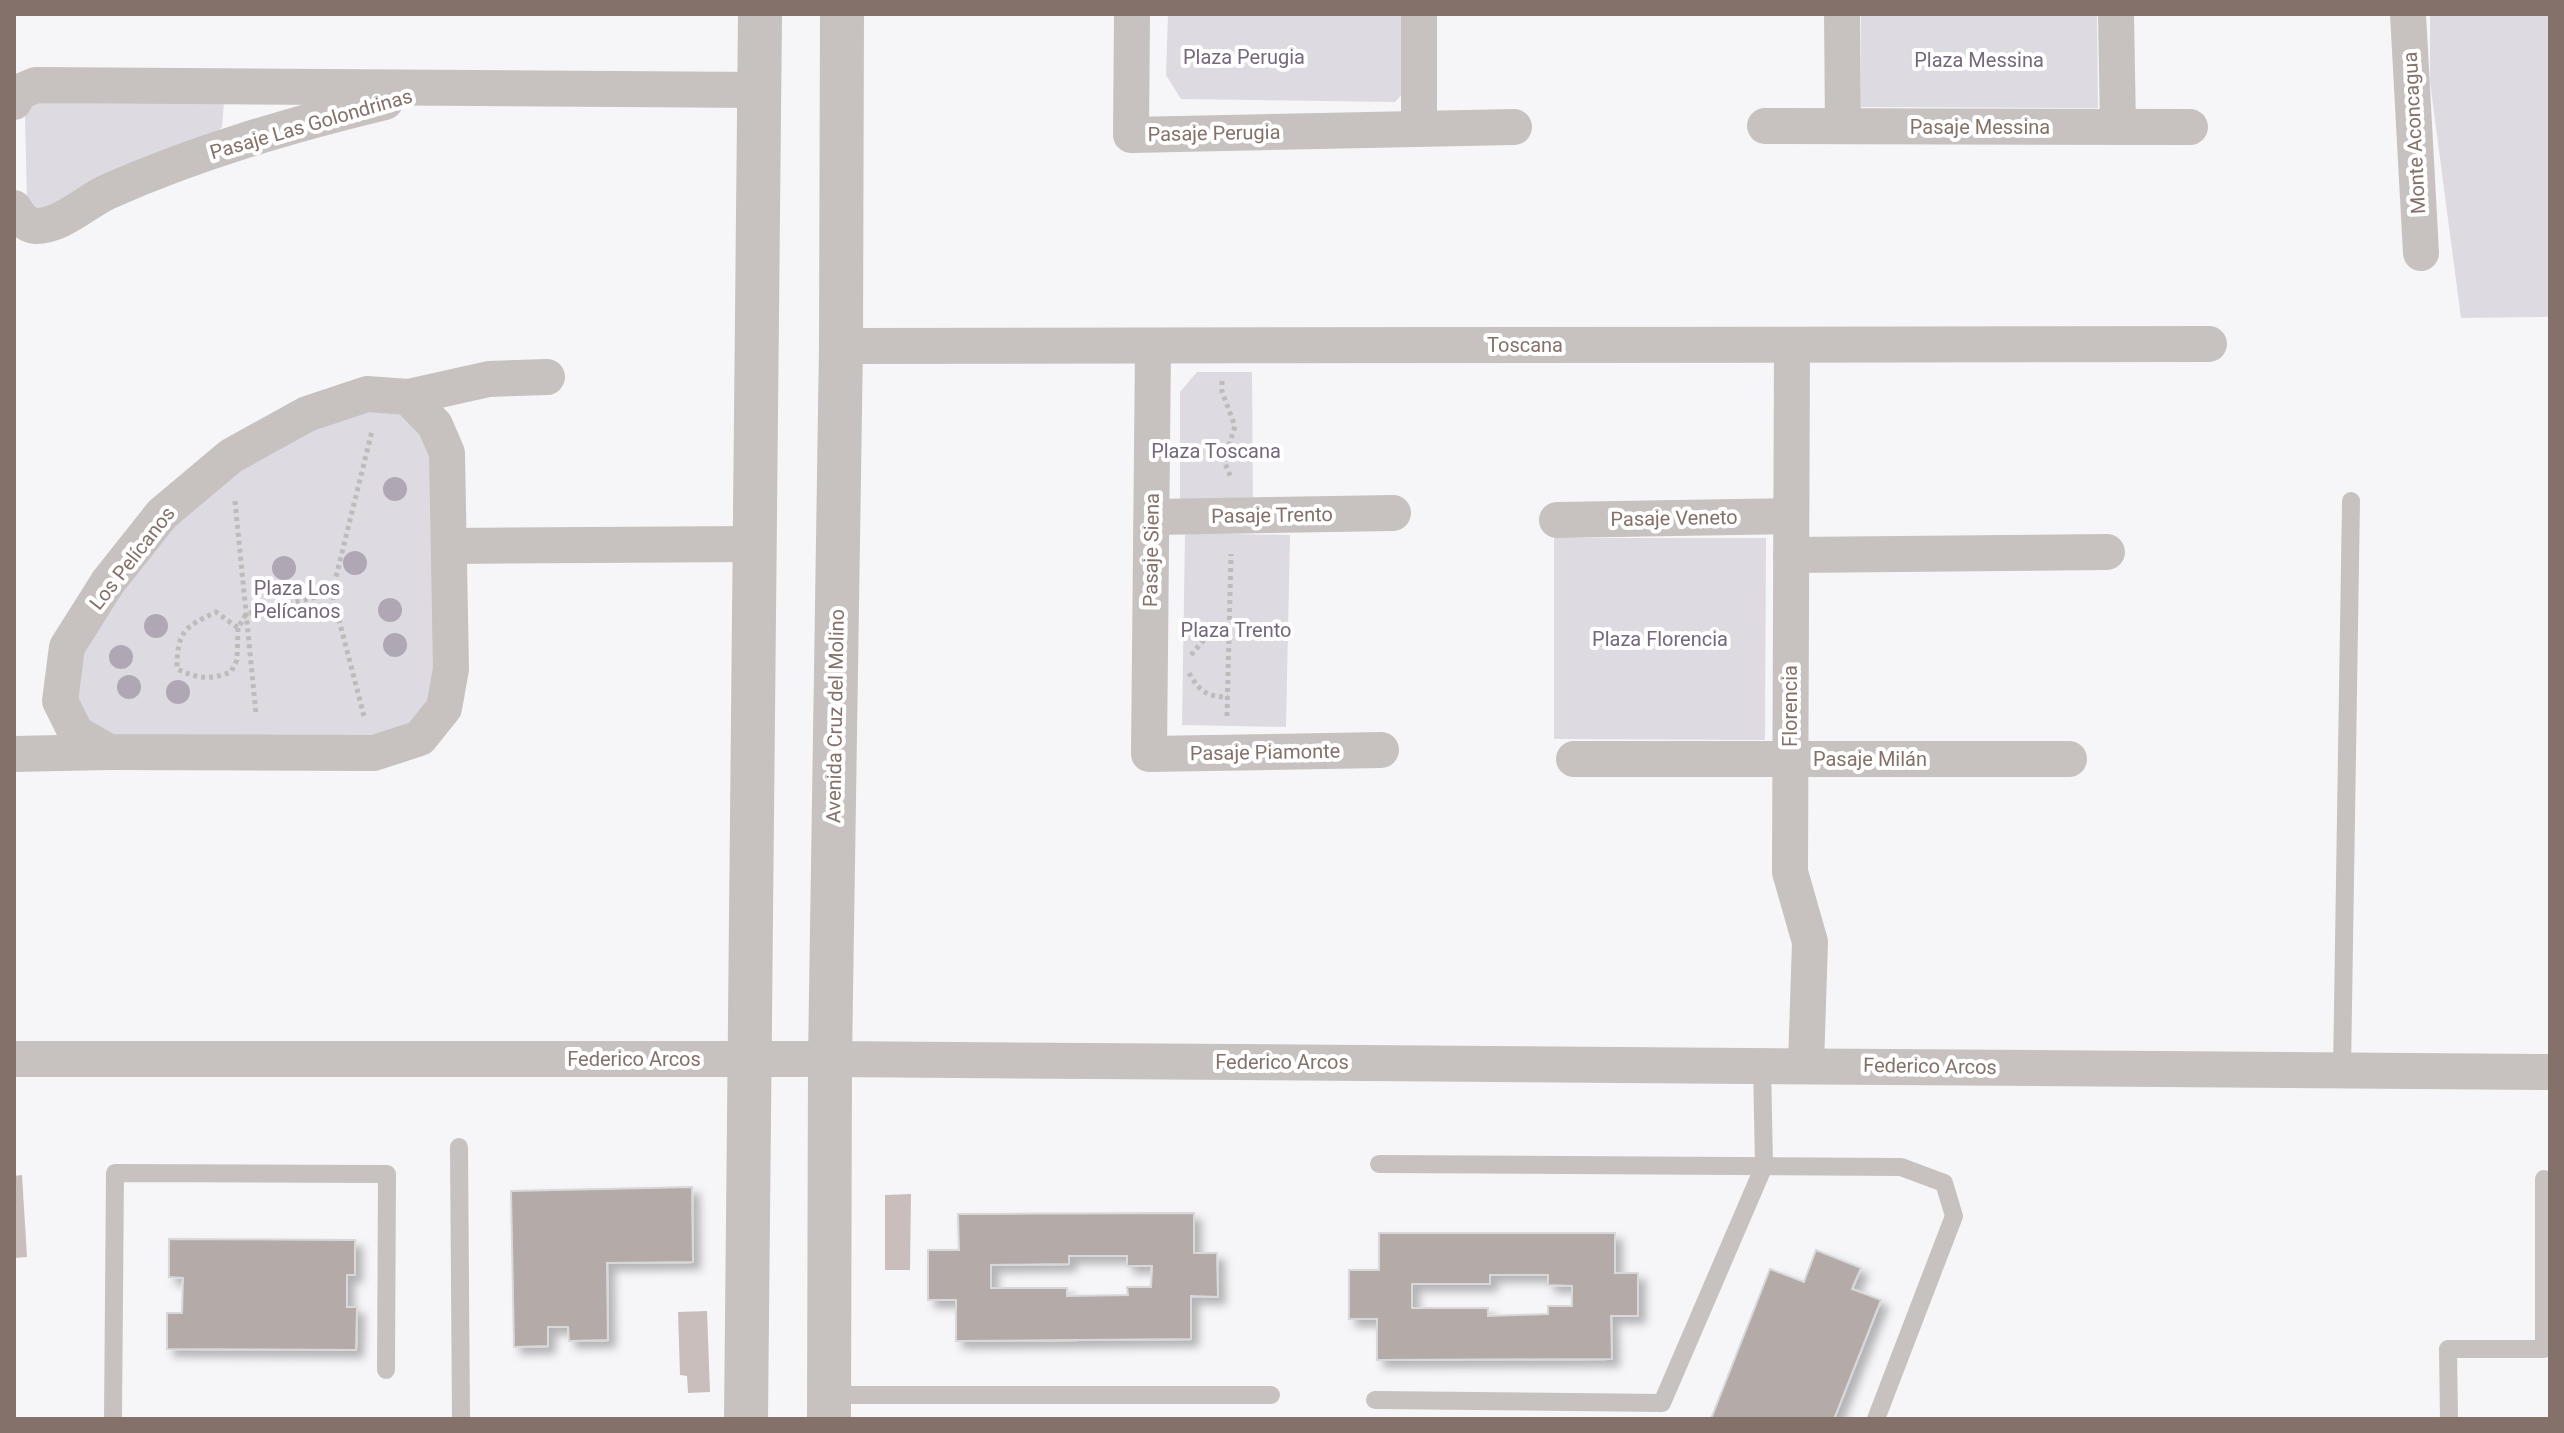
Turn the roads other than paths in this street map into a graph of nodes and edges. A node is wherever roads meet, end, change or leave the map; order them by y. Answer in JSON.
{"nodes":[{"id":1,"x":760,"y":14,"type":"edge"},
{"id":2,"x":842,"y":14,"type":"edge"},
{"id":3,"x":1132,"y":14,"type":"edge"},
{"id":4,"x":1419,"y":14,"type":"edge"},
{"id":5,"x":1842,"y":14,"type":"edge"},
{"id":6,"x":2116,"y":14,"type":"edge"},
{"id":7,"x":2408,"y":14,"type":"edge"},
{"id":8,"x":439,"y":90,"type":"junction"},
{"id":9,"x":759,"y":90,"type":"junction"},
{"id":10,"x":14,"y":102,"type":"edge"},
{"id":11,"x":1765,"y":126,"type":"dead end"},
{"id":12,"x":1843,"y":126,"type":"junction"},
{"id":13,"x":1514,"y":127,"type":"dead end"},
{"id":14,"x":2118,"y":127,"type":"junction"},
{"id":15,"x":2190,"y":127,"type":"dead end"},
{"id":16,"x":1419,"y":128,"type":"junction"},
{"id":17,"x":14,"y":208,"type":"edge"},
{"id":18,"x":2421,"y":253,"type":"dead end"},
{"id":19,"x":2209,"y":344,"type":"dead end"},
{"id":20,"x":1792,"y":345,"type":"junction"},
{"id":21,"x":841,"y":346,"type":"junction"},
{"id":22,"x":1153,"y":346,"type":"junction"},
{"id":23,"x":547,"y":377,"type":"dead end"},
{"id":24,"x":394,"y":396,"type":"junction"},
{"id":25,"x":2351,"y":501,"type":"dead end"},
{"id":26,"x":1393,"y":513,"type":"dead end"},
{"id":27,"x":1791,"y":516,"type":"junction"},
{"id":28,"x":1152,"y":517,"type":"junction"},
{"id":29,"x":1557,"y":520,"type":"dead end"},
{"id":30,"x":754,"y":544,"type":"junction"},
{"id":31,"x":449,"y":546,"type":"junction"},
{"id":32,"x":2107,"y":552,"type":"dead end"},
{"id":33,"x":1791,"y":555,"type":"junction"},
{"id":34,"x":1381,"y":750,"type":"dead end"},
{"id":35,"x":109,"y":752,"type":"junction"},
{"id":36,"x":14,"y":754,"type":"edge"},
{"id":37,"x":1149,"y":754,"type":"joint"},
{"id":38,"x":1574,"y":759,"type":"dead end"},
{"id":39,"x":1790,"y":759,"type":"junction"},
{"id":40,"x":2069,"y":759,"type":"dead end"},
{"id":41,"x":14,"y":1059,"type":"edge"},
{"id":42,"x":748,"y":1059,"type":"junction"},
{"id":43,"x":830,"y":1059,"type":"junction"},
{"id":44,"x":1762,"y":1064,"type":"junction"},
{"id":45,"x":1806,"y":1065,"type":"junction"},
{"id":46,"x":2342,"y":1070,"type":"junction"},
{"id":47,"x":2550,"y":1072,"type":"edge"},
{"id":48,"x":459,"y":1147,"type":"dead end"},
{"id":49,"x":1379,"y":1164,"type":"dead end"},
{"id":50,"x":1764,"y":1166,"type":"junction"},
{"id":51,"x":2544,"y":1179,"type":"dead end"},
{"id":52,"x":747,"y":1368,"type":"junction"},
{"id":53,"x":386,"y":1370,"type":"dead end"},
{"id":54,"x":1271,"y":1395,"type":"dead end"},
{"id":55,"x":1375,"y":1400,"type":"dead end"},
{"id":56,"x":830,"y":1407,"type":"edge"},
{"id":57,"x":113,"y":1419,"type":"edge"},
{"id":58,"x":461,"y":1419,"type":"edge"},
{"id":59,"x":746,"y":1419,"type":"edge"},
{"id":60,"x":759,"y":1419,"type":"edge"},
{"id":61,"x":1876,"y":1419,"type":"edge"},
{"id":62,"x":2449,"y":1419,"type":"edge"}],
"edges":[{"from":1,"to":9,"type":"street"},
{"from":2,"to":21,"type":"street","name":"Avenida Cruz del Molino"},
{"from":3,"to":16,"type":"street","name":"Pasaje Perugia"},
{"from":4,"to":16,"type":"street"},
{"from":5,"to":12,"type":"street"},
{"from":6,"to":14,"type":"street"},
{"from":7,"to":18,"type":"street","name":"Monte Aconcagua"},
{"from":8,"to":9,"type":"street","name":"Pasaje Las Golondrinas"},
{"from":8,"to":10,"type":"street","name":"Pasaje Las Golondrinas"},
{"from":8,"to":17,"type":"street","name":"Pasaje Las Golondrinas"},
{"from":9,"to":30,"type":"street"},
{"from":11,"to":12,"type":"street","name":"Pasaje Messina"},
{"from":12,"to":14,"type":"street","name":"Pasaje Messina"},
{"from":13,"to":16,"type":"street","name":"Pasaje Perugia"},
{"from":14,"to":15,"type":"street","name":"Pasaje Messina"},
{"from":19,"to":20,"type":"street","name":"Toscana"},
{"from":20,"to":22,"type":"street","name":"Toscana"},
{"from":20,"to":27,"type":"street","name":"Florencia"},
{"from":21,"to":22,"type":"street","name":"Toscana"},
{"from":21,"to":43,"type":"street","name":"Avenida Cruz del Molino"},
{"from":22,"to":28,"type":"street","name":"Pasaje Siena"},
{"from":23,"to":24,"type":"street","name":"Los Pelícanos"},
{"from":24,"to":31,"type":"street"},
{"from":24,"to":35,"type":"street","name":"Los Pelícanos"},
{"from":25,"to":46,"type":"lane"},
{"from":26,"to":28,"type":"street","name":"Pasaje Trento"},
{"from":27,"to":29,"type":"street","name":"Pasaje Veneto"},
{"from":27,"to":33,"type":"street","name":"Florencia"},
{"from":28,"to":37,"type":"street","name":"Pasaje Siena"},
{"from":30,"to":31,"type":"street"},
{"from":30,"to":42,"type":"street"},
{"from":31,"to":35,"type":"street"},
{"from":32,"to":33,"type":"street"},
{"from":33,"to":39,"type":"street","name":"Florencia"},
{"from":34,"to":37,"type":"street","name":"Pasaje Piamonte"},
{"from":35,"to":36,"type":"street"},
{"from":38,"to":39,"type":"street","name":"Pasaje Milán"},
{"from":39,"to":40,"type":"street","name":"Pasaje Milán"},
{"from":39,"to":45,"type":"street","name":"Florencia"},
{"from":41,"to":42,"type":"street","name":"Federico Arcos"},
{"from":42,"to":43,"type":"street","name":"Federico Arcos"},
{"from":42,"to":52,"type":"street"},
{"from":43,"to":44,"type":"street","name":"Federico Arcos"},
{"from":43,"to":56,"type":"street","name":"Avenida Cruz del Molino"},
{"from":44,"to":45,"type":"street","name":"Federico Arcos"},
{"from":44,"to":50,"type":"lane"},
{"from":45,"to":46,"type":"street","name":"Federico Arcos"},
{"from":46,"to":47,"type":"street","name":"Federico Arcos"},
{"from":48,"to":58,"type":"lane"},
{"from":49,"to":50,"type":"lane"},
{"from":50,"to":55,"type":"lane"},
{"from":50,"to":61,"type":"lane"},
{"from":51,"to":62,"type":"lane"},
{"from":52,"to":59,"type":"street"},
{"from":52,"to":60,"type":"street"},
{"from":53,"to":57,"type":"lane"},
{"from":54,"to":56,"type":"lane"}]}
